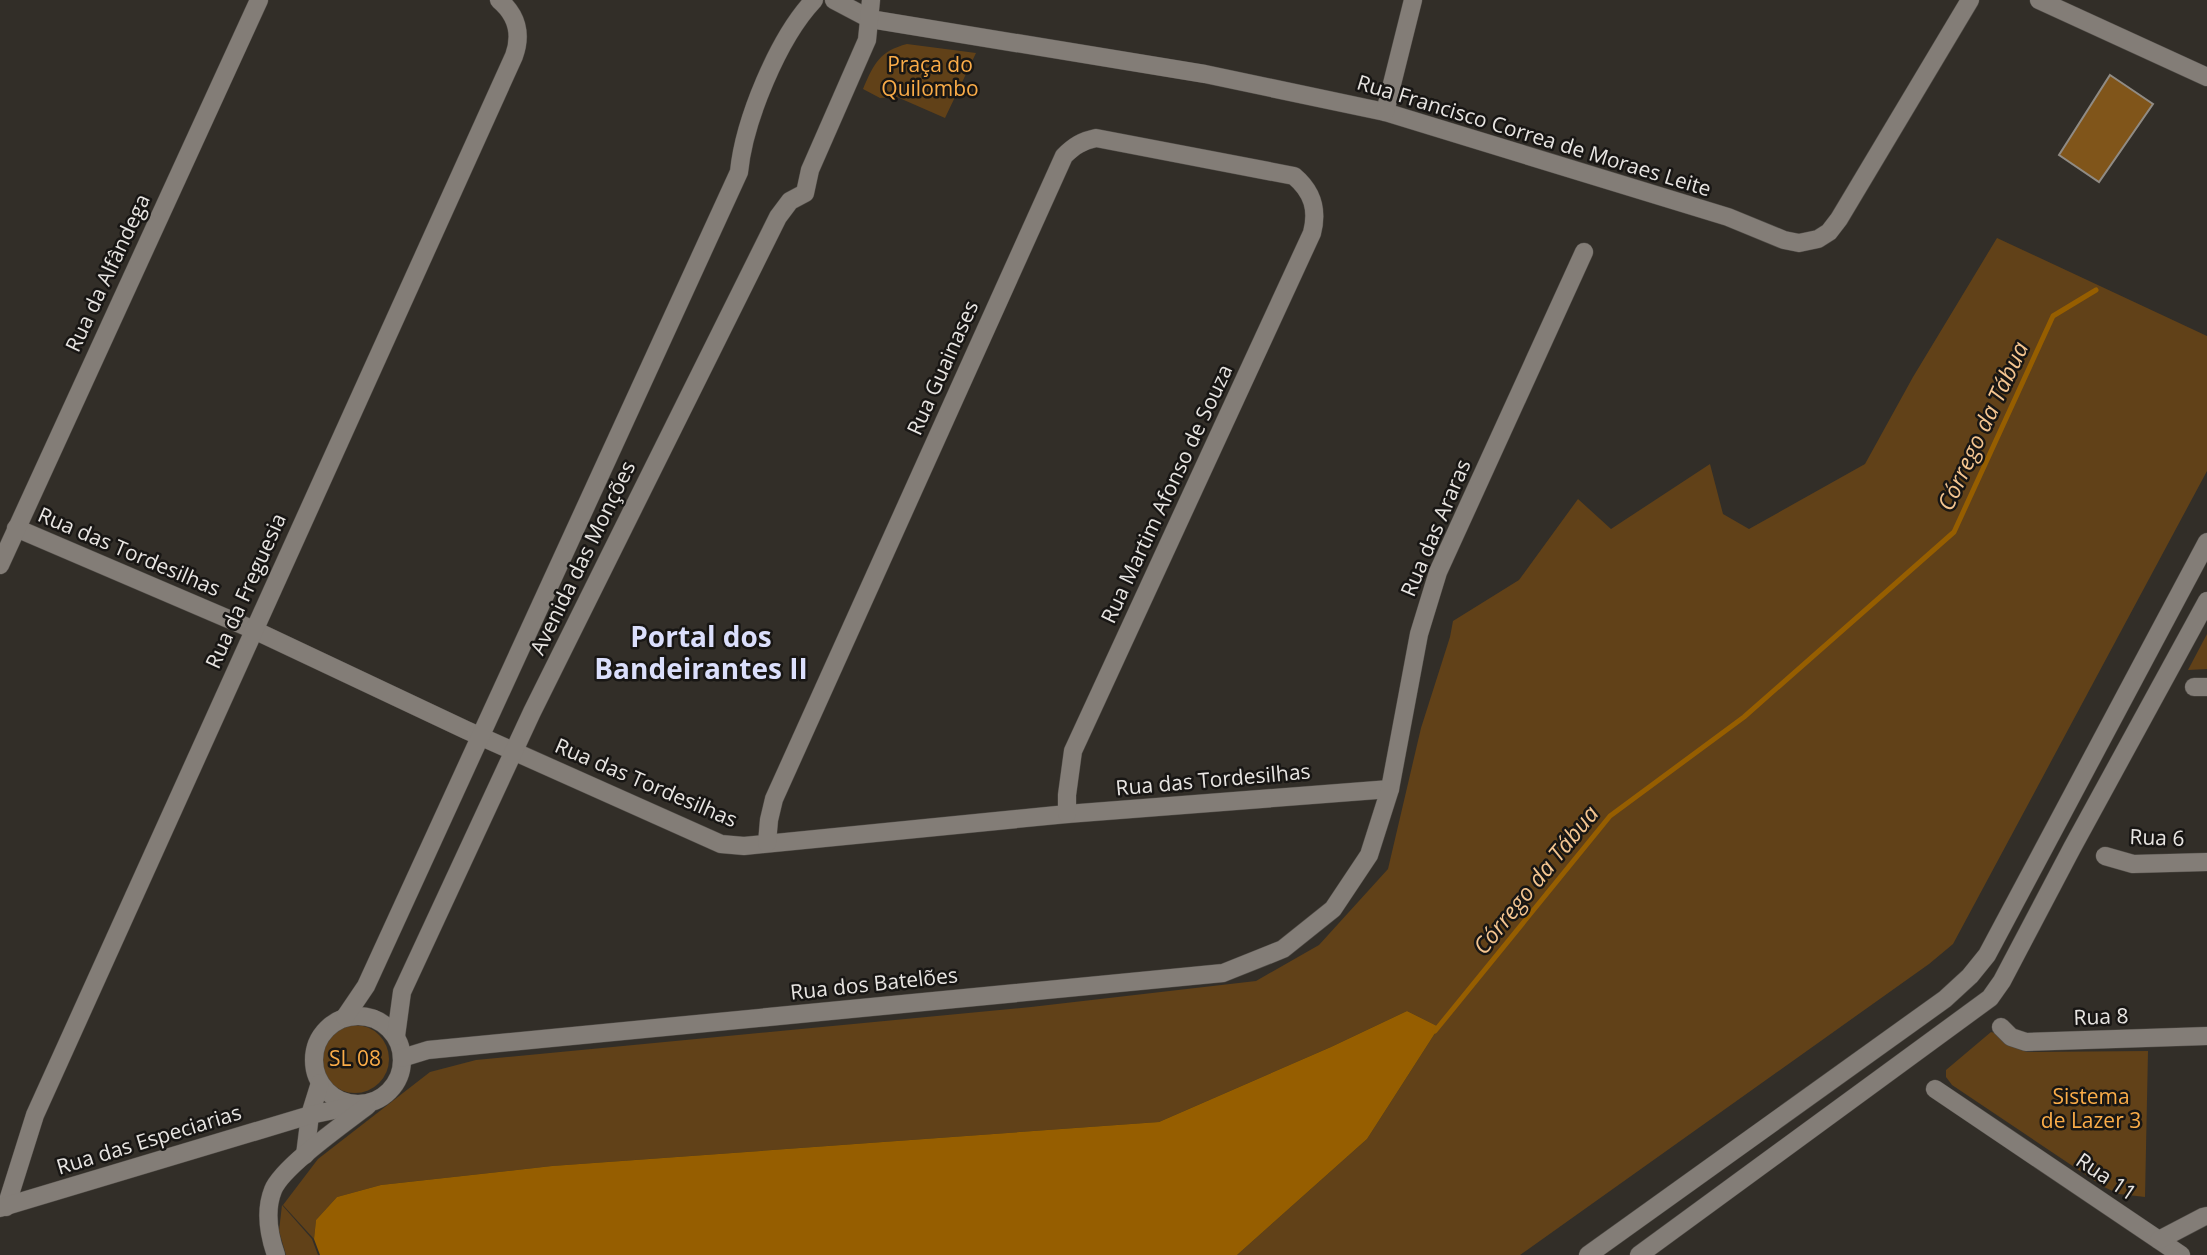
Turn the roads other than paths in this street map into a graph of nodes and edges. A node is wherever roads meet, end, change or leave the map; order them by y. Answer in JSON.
{"nodes":[{"id":1,"x":258,"y":0,"type":"edge"},
{"id":2,"x":499,"y":0,"type":"edge"},
{"id":3,"x":814,"y":0,"type":"edge"},
{"id":4,"x":834,"y":0,"type":"edge"},
{"id":5,"x":871,"y":0,"type":"edge"},
{"id":6,"x":1413,"y":0,"type":"edge"},
{"id":7,"x":1970,"y":0,"type":"edge"},
{"id":8,"x":2039,"y":0,"type":"edge"},
{"id":9,"x":870,"y":19,"type":"junction"},
{"id":10,"x":2207,"y":76,"type":"edge"},
{"id":11,"x":1385,"y":112,"type":"junction"},
{"id":12,"x":1311,"y":195,"type":"joint"},
{"id":13,"x":1584,"y":252,"type":"dead end"},
{"id":14,"x":16,"y":528,"type":"junction"},
{"id":15,"x":2207,"y":542,"type":"edge"},
{"id":16,"x":0,"y":565,"type":"edge"},
{"id":17,"x":2207,"y":601,"type":"edge"},
{"id":18,"x":254,"y":630,"type":"junction"},
{"id":19,"x":480,"y":736,"type":"junction"},
{"id":20,"x":514,"y":751,"type":"junction"},
{"id":21,"x":1390,"y":789,"type":"junction"},
{"id":22,"x":1067,"y":814,"type":"junction"},
{"id":23,"x":2050,"y":834,"type":"junction"},
{"id":24,"x":767,"y":843,"type":"junction"},
{"id":25,"x":2072,"y":848,"type":"junction"},
{"id":26,"x":2105,"y":856,"type":"dead end"},
{"id":27,"x":2207,"y":862,"type":"edge"},
{"id":28,"x":1333,"y":909,"type":"joint"},
{"id":29,"x":345,"y":1017,"type":"junction"},
{"id":30,"x":2001,"y":1027,"type":"dead end"},
{"id":31,"x":396,"y":1036,"type":"junction"},
{"id":32,"x":2207,"y":1036,"type":"edge"},
{"id":33,"x":402,"y":1058,"type":"junction"},
{"id":34,"x":320,"y":1083,"type":"junction"},
{"id":35,"x":1935,"y":1089,"type":"dead end"},
{"id":36,"x":368,"y":1103,"type":"junction"},
{"id":37,"x":310,"y":1115,"type":"junction"},
{"id":38,"x":305,"y":1154,"type":"junction"},
{"id":39,"x":3,"y":1208,"type":"edge"},
{"id":40,"x":2207,"y":1216,"type":"edge"},
{"id":41,"x":2160,"y":1240,"type":"junction"},
{"id":42,"x":275,"y":1255,"type":"edge"},
{"id":43,"x":1588,"y":1255,"type":"edge"},
{"id":44,"x":1639,"y":1255,"type":"edge"},
{"id":45,"x":2181,"y":1255,"type":"edge"}],
"edges":[{"from":1,"to":14,"type":"street","name":"Rua da Alfândega"},
{"from":2,"to":18,"type":"street","name":"Rua da Freguesia"},
{"from":3,"to":19,"type":"street","name":"Avenida das Monções"},
{"from":4,"to":9,"type":"street","name":"Rua Francisco Correa de Moraes Leite"},
{"from":5,"to":9,"type":"street","name":"Avenida das Monções"},
{"from":6,"to":11,"type":"street"},
{"from":7,"to":11,"type":"street","name":"Rua Francisco Correa de Moraes Leite"},
{"from":8,"to":10,"type":"street"},
{"from":9,"to":11,"type":"street","name":"Rua Francisco Correa de Moraes Leite"},
{"from":9,"to":20,"type":"street","name":"Avenida das Monções"},
{"from":12,"to":22,"type":"street","name":"Rua Martim Afonso de Souza"},
{"from":12,"to":24,"type":"street","name":"Rua Guainases"},
{"from":13,"to":21,"type":"street","name":"Rua das Araras"},
{"from":14,"to":16,"type":"street","name":"Rua da Alfândega"},
{"from":14,"to":18,"type":"street","name":"Rua das Tordesilhas"},
{"from":15,"to":23,"type":"street"},
{"from":17,"to":25,"type":"street"},
{"from":18,"to":19,"type":"street","name":"Rua das Tordesilhas"},
{"from":18,"to":39,"type":"street","name":"Rua da Freguesia"},
{"from":19,"to":20,"type":"street","name":"Rua das Tordesilhas"},
{"from":19,"to":29,"type":"street","name":"Avenida das Monções"},
{"from":20,"to":24,"type":"street","name":"Rua das Tordesilhas"},
{"from":20,"to":31,"type":"street","name":"Avenida das Monções"},
{"from":21,"to":22,"type":"street","name":"Rua das Tordesilhas"},
{"from":21,"to":28,"type":"street","name":"Rua das Araras"},
{"from":22,"to":24,"type":"street","name":"Rua das Tordesilhas"},
{"from":23,"to":25,"type":"street"},
{"from":23,"to":43,"type":"street"},
{"from":25,"to":44,"type":"street"},
{"from":26,"to":27,"type":"street","name":"Rua 6"},
{"from":28,"to":33,"type":"street","name":"Rua dos Batelões"},
{"from":29,"to":31,"type":"street"},
{"from":29,"to":34,"type":"street"},
{"from":30,"to":32,"type":"street","name":"Rua 8"},
{"from":31,"to":33,"type":"street"},
{"from":33,"to":36,"type":"street"},
{"from":34,"to":36,"type":"street"},
{"from":34,"to":37,"type":"street"},
{"from":35,"to":41,"type":"street","name":"Rua 11"},
{"from":36,"to":37,"type":"street","name":"Rua das Especiarias"},
{"from":36,"to":38,"type":"street"},
{"from":37,"to":38,"type":"street"},
{"from":37,"to":39,"type":"street","name":"Rua das Especiarias"},
{"from":38,"to":42,"type":"street"},
{"from":40,"to":41,"type":"street"},
{"from":41,"to":45,"type":"street","name":"Rua 11"}]}
